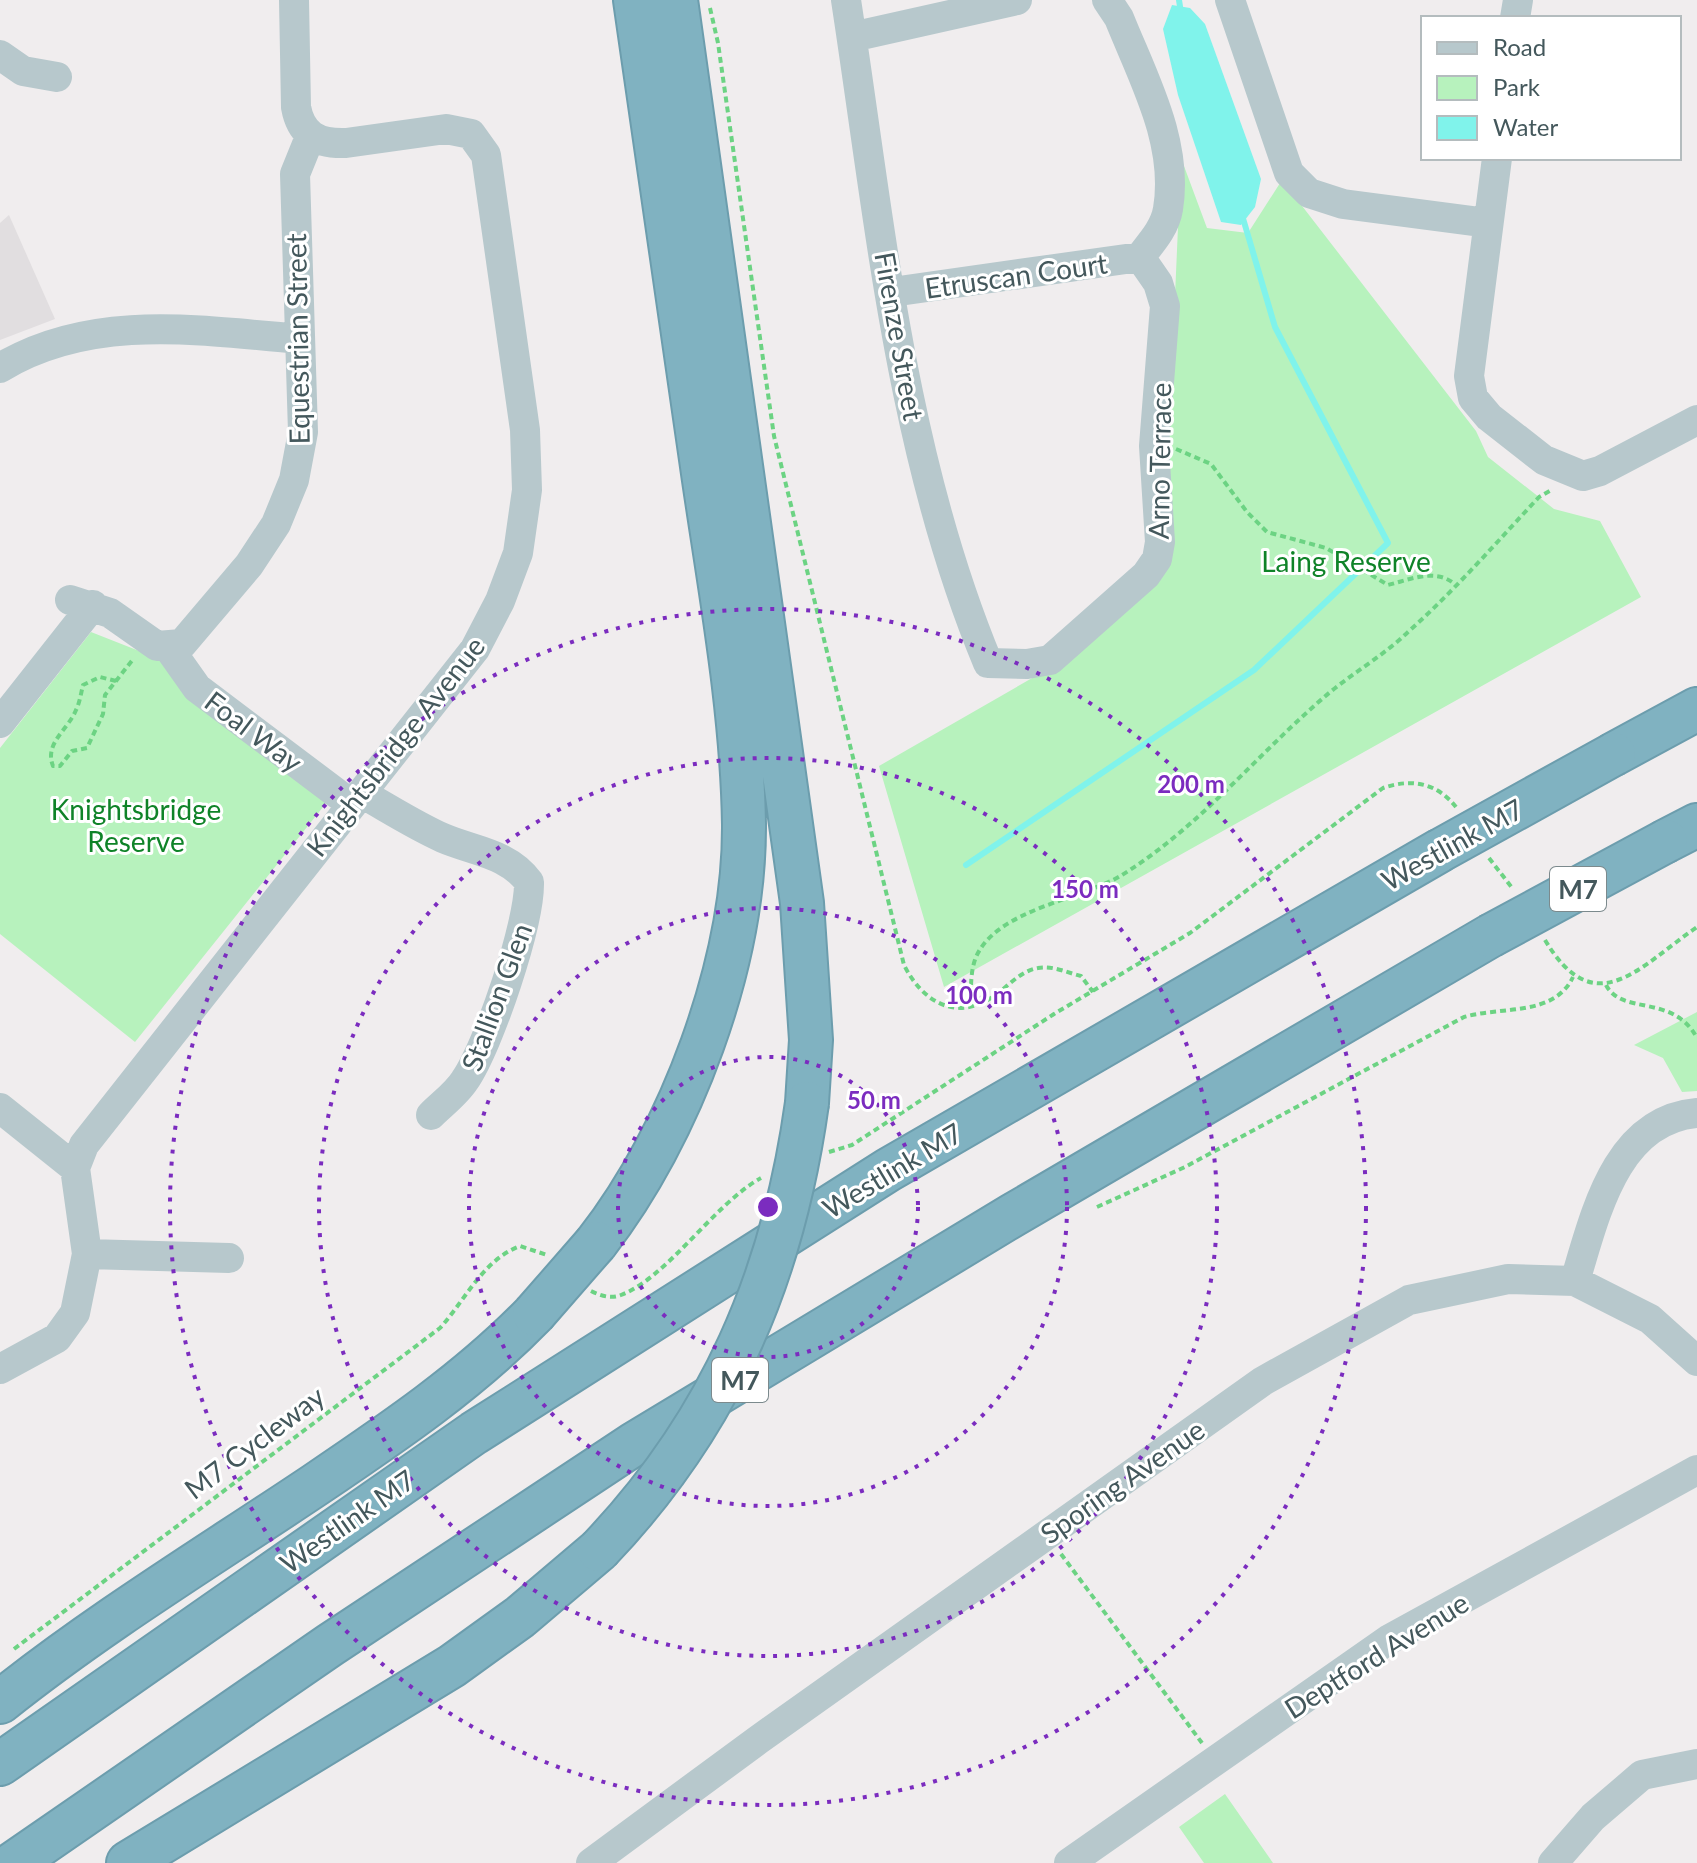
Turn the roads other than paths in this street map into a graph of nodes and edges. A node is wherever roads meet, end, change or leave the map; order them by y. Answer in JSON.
{"nodes":[{"id":1,"x":294,"y":0,"type":"edge"},
{"id":2,"x":635,"y":0,"type":"edge"},
{"id":3,"x":676,"y":0,"type":"edge"},
{"id":4,"x":846,"y":0,"type":"edge"},
{"id":5,"x":1017,"y":0,"type":"edge"},
{"id":6,"x":1107,"y":0,"type":"edge"},
{"id":7,"x":1230,"y":0,"type":"edge"},
{"id":8,"x":852,"y":37,"type":"junction"},
{"id":9,"x":0,"y":55,"type":"edge"},
{"id":10,"x":57,"y":77,"type":"dead end"},
{"id":11,"x":310,"y":137,"type":"junction"},
{"id":12,"x":1497,"y":160,"type":"edge"},
{"id":13,"x":1488,"y":223,"type":"junction"},
{"id":14,"x":1140,"y":257,"type":"junction"},
{"id":15,"x":892,"y":292,"type":"junction"},
{"id":16,"x":299,"y":339,"type":"junction"},
{"id":17,"x":0,"y":368,"type":"edge"},
{"id":18,"x":1697,"y":420,"type":"edge"},
{"id":19,"x":158,"y":643,"type":"junction"},
{"id":20,"x":988,"y":663,"type":"joint"},
{"id":21,"x":1697,"y":709,"type":"edge"},
{"id":22,"x":0,"y":723,"type":"edge"},
{"id":23,"x":356,"y":798,"type":"junction"},
{"id":24,"x":1682,"y":833,"type":"edge"},
{"id":25,"x":0,"y":1108,"type":"edge"},
{"id":26,"x":1697,"y":1113,"type":"edge"},
{"id":27,"x":431,"y":1115,"type":"dead end"},
{"id":28,"x":75,"y":1168,"type":"junction"},
{"id":29,"x":87,"y":1254,"type":"junction"},
{"id":30,"x":229,"y":1258,"type":"dead end"},
{"id":31,"x":1575,"y":1281,"type":"junction"},
{"id":32,"x":1697,"y":1361,"type":"edge"},
{"id":33,"x":0,"y":1369,"type":"edge"},
{"id":34,"x":1697,"y":1470,"type":"edge"},
{"id":35,"x":0,"y":1702,"type":"edge"},
{"id":36,"x":0,"y":1764,"type":"edge"},
{"id":37,"x":1697,"y":1764,"type":"edge"},
{"id":38,"x":14,"y":1863,"type":"edge"},
{"id":39,"x":128,"y":1863,"type":"edge"},
{"id":40,"x":591,"y":1863,"type":"edge"},
{"id":41,"x":1069,"y":1863,"type":"edge"},
{"id":42,"x":1553,"y":1863,"type":"edge"}],
"edges":[{"from":1,"to":11,"type":"street"},
{"from":2,"to":35,"type":"highway","bridge":true},
{"from":3,"to":39,"type":"highway","bridge":true},
{"from":4,"to":8,"type":"street","name":"Firenze Street"},
{"from":5,"to":8,"type":"street"},
{"from":6,"to":14,"type":"street"},
{"from":7,"to":13,"type":"street"},
{"from":8,"to":15,"type":"street","name":"Firenze Street"},
{"from":9,"to":10,"type":"street"},
{"from":11,"to":16,"type":"street","name":"Equestrian Street"},
{"from":11,"to":23,"type":"street","name":"Knightsbridge Avenue"},
{"from":12,"to":13,"type":"street"},
{"from":13,"to":18,"type":"street"},
{"from":14,"to":15,"type":"street","name":"Etruscan Court"},
{"from":14,"to":20,"type":"street","name":"Arno Terrace"},
{"from":15,"to":20,"type":"street","name":"Firenze Street"},
{"from":16,"to":17,"type":"street"},
{"from":16,"to":19,"type":"street","name":"Equestrian Street"},
{"from":19,"to":22,"type":"street"},
{"from":19,"to":23,"type":"street","name":"Foal Way"},
{"from":21,"to":36,"type":"highway","name":"Westlink M7","bridge":true},
{"from":23,"to":27,"type":"street","name":"Stallion Glen"},
{"from":23,"to":28,"type":"street","name":"Knightsbridge Avenue"},
{"from":24,"to":38,"type":"highway","number":"M7","bridge":true},
{"from":25,"to":28,"type":"street"},
{"from":26,"to":31,"type":"street"},
{"from":28,"to":29,"type":"street"},
{"from":29,"to":30,"type":"street"},
{"from":29,"to":33,"type":"street"},
{"from":31,"to":32,"type":"street","name":"Sporing Avenue"},
{"from":31,"to":40,"type":"street","name":"Sporing Avenue"},
{"from":34,"to":41,"type":"street","name":"Deptford Avenue"},
{"from":37,"to":42,"type":"street"}]}
